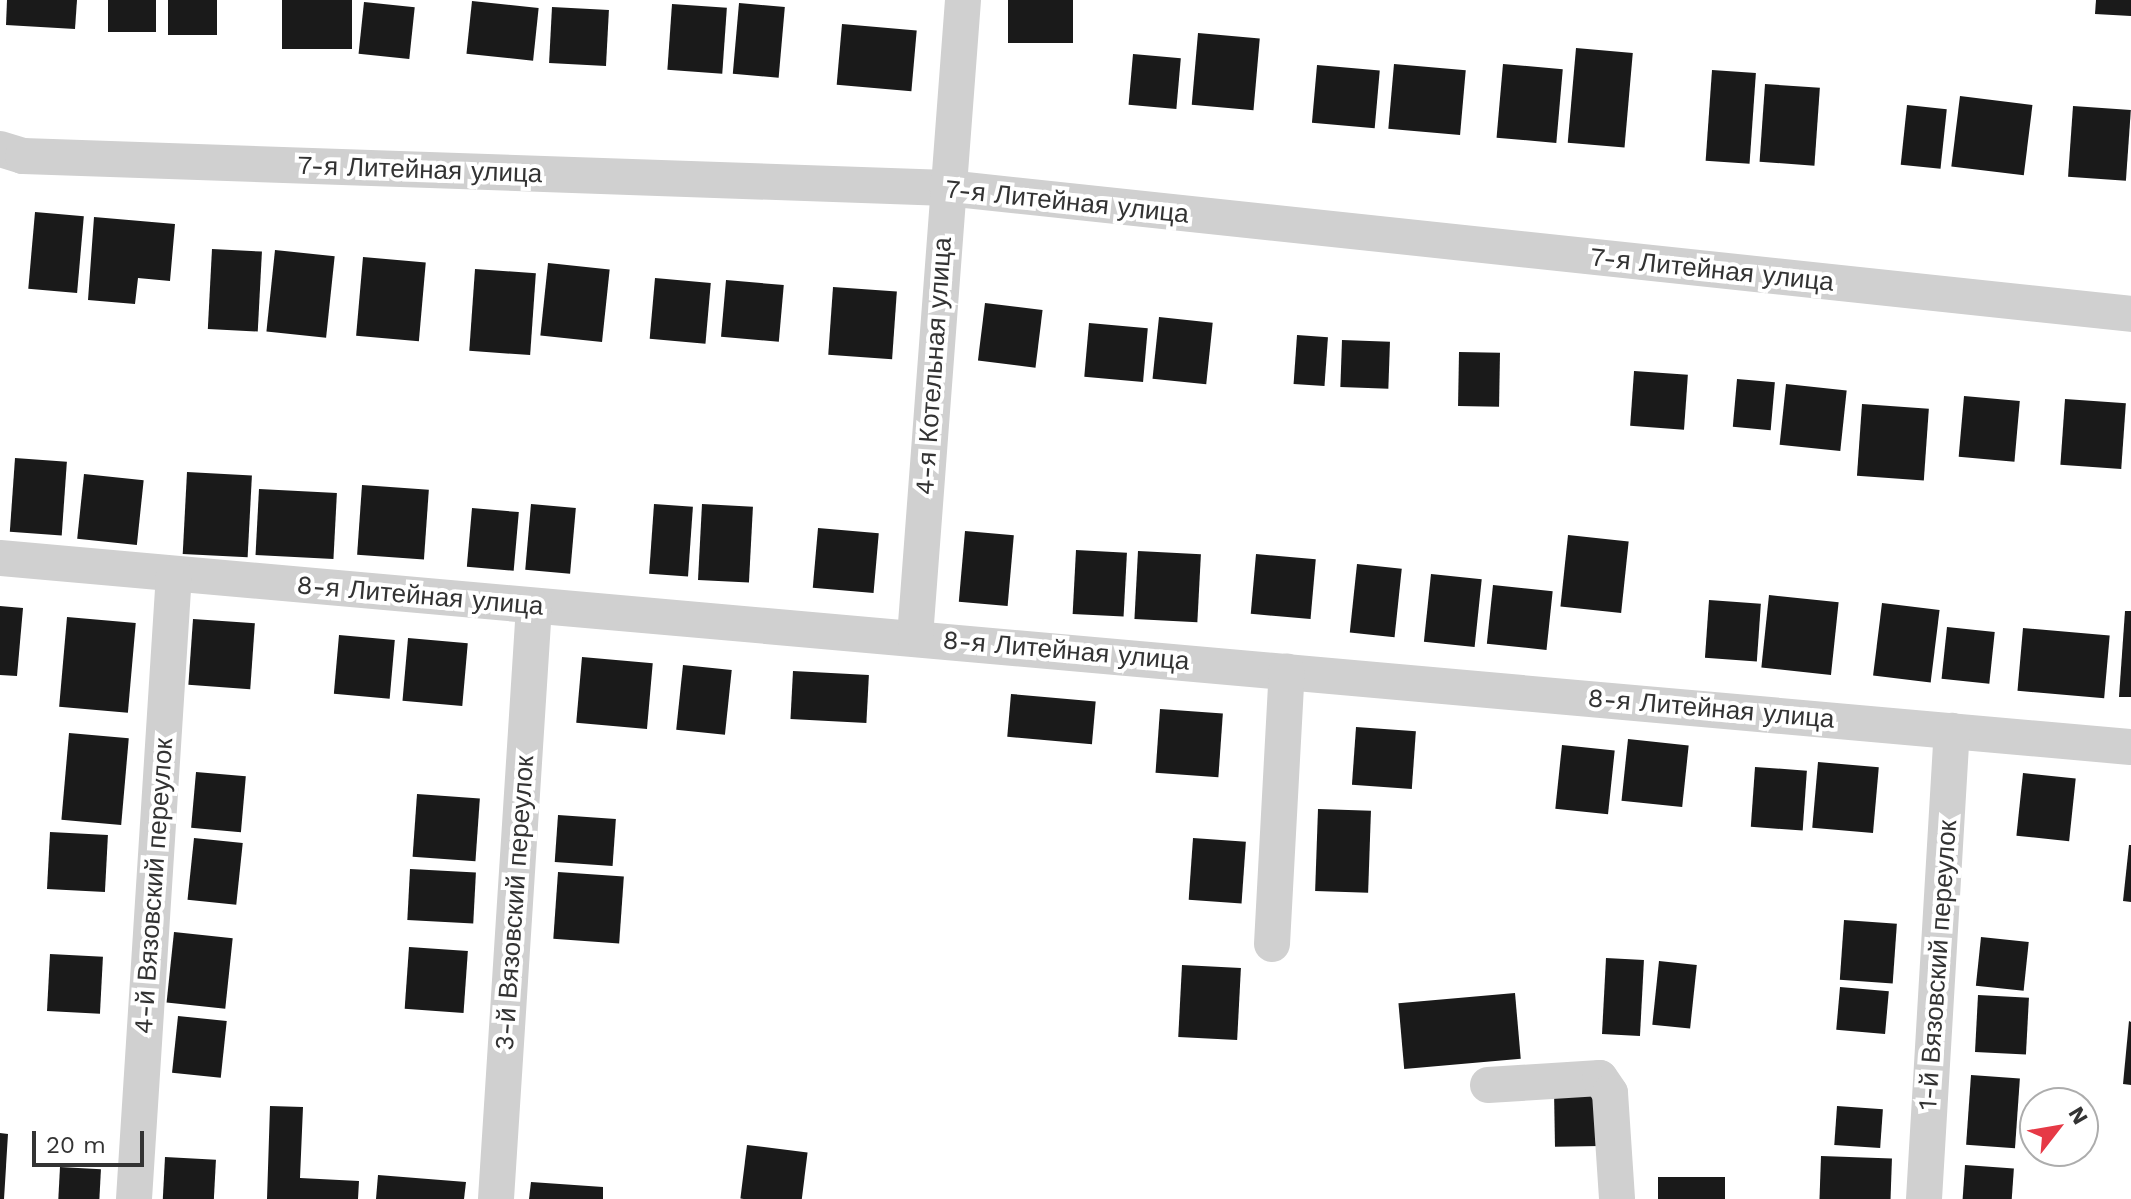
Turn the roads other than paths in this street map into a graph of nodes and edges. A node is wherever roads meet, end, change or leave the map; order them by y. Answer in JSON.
{"nodes":[{"id":1,"x":963,"y":0,"type":"edge"},
{"id":2,"x":0,"y":149,"type":"edge"},
{"id":3,"x":947,"y":188,"type":"junction"},
{"id":4,"x":2131,"y":314,"type":"edge"},
{"id":5,"x":0,"y":558,"type":"edge"},
{"id":6,"x":174,"y":574,"type":"junction"},
{"id":7,"x":534,"y":607,"type":"junction"},
{"id":8,"x":915,"y":637,"type":"junction"},
{"id":9,"x":1287,"y":671,"type":"junction"},
{"id":10,"x":1952,"y":731,"type":"junction"},
{"id":11,"x":2131,"y":747,"type":"edge"},
{"id":12,"x":1272,"y":944,"type":"dead end"},
{"id":13,"x":1488,"y":1085,"type":"dead end"},
{"id":14,"x":134,"y":1199,"type":"edge"},
{"id":15,"x":496,"y":1199,"type":"edge"},
{"id":16,"x":1617,"y":1199,"type":"edge"},
{"id":17,"x":1924,"y":1199,"type":"edge"}],
"edges":[{"from":1,"to":3,"type":"street","name":"4-я Котельная улица"},
{"from":2,"to":3,"type":"street","name":"7-я Литейная улица"},
{"from":3,"to":4,"type":"street","name":"7-я Литейная улица"},
{"from":3,"to":8,"type":"street","name":"4-я Котельная улица"},
{"from":5,"to":6,"type":"street","name":"8-я Литейная улица"},
{"from":6,"to":7,"type":"street","name":"8-я Литейная улица"},
{"from":6,"to":14,"type":"street","name":"4-й Вязовский переулок"},
{"from":7,"to":8,"type":"street","name":"8-я Литейная улица"},
{"from":7,"to":15,"type":"street","name":"3-й Вязовский переулок"},
{"from":8,"to":9,"type":"street","name":"8-я Литейная улица"},
{"from":9,"to":10,"type":"street","name":"8-я Литейная улица"},
{"from":9,"to":12,"type":"street"},
{"from":10,"to":11,"type":"street","name":"8-я Литейная улица"},
{"from":10,"to":17,"type":"street","name":"1-й Вязовский переулок"},
{"from":13,"to":16,"type":"street"}]}
